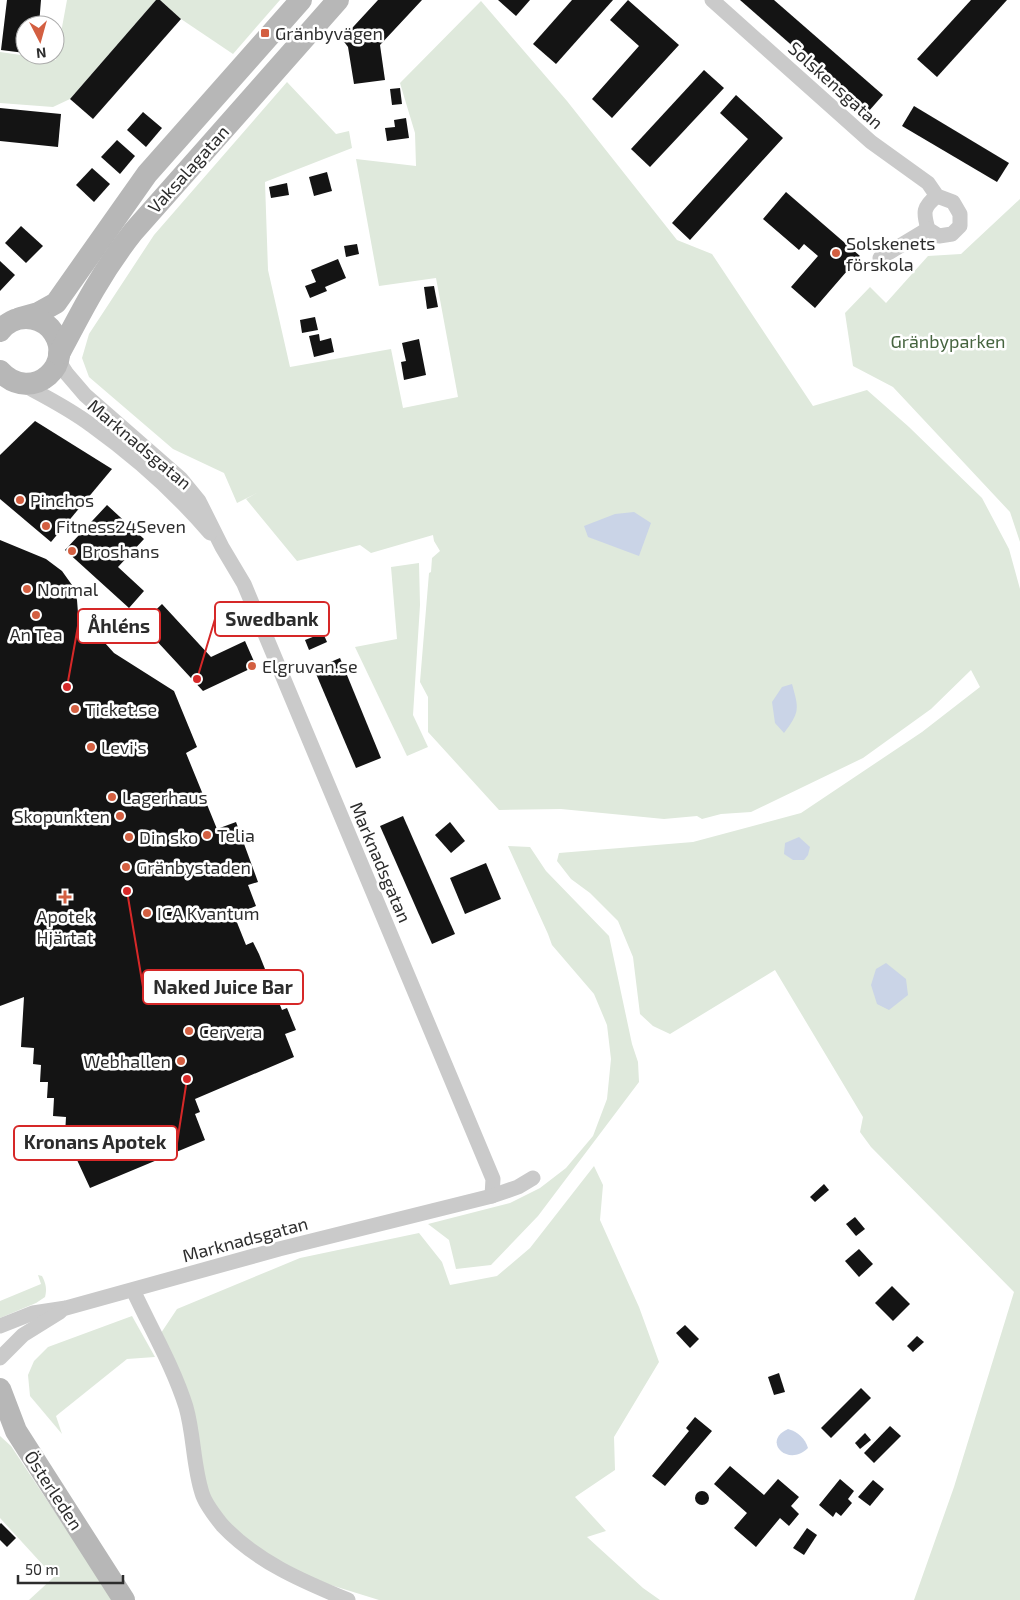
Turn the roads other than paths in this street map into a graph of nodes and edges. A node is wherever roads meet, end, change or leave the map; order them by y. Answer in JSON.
{"nodes":[{"id":1,"x":301,"y":0,"type":"edge"},
{"id":2,"x":338,"y":0,"type":"edge"},
{"id":3,"x":712,"y":0,"type":"edge"},
{"id":4,"x":937,"y":196,"type":"junction"},
{"id":5,"x":928,"y":229,"type":"junction"},
{"id":6,"x":880,"y":258,"type":"dead end"},
{"id":7,"x":20,"y":318,"type":"junction"},
{"id":8,"x":0,"y":331,"type":"edge"},
{"id":9,"x":59,"y":357,"type":"junction"},
{"id":10,"x":9,"y":381,"type":"edge"},
{"id":11,"x":222,"y":547,"type":"junction"},
{"id":12,"x":533,"y":1178,"type":"dead end"},
{"id":13,"x":492,"y":1196,"type":"junction"},
{"id":14,"x":133,"y":1290,"type":"junction"},
{"id":15,"x":66,"y":1308,"type":"junction"},
{"id":16,"x":0,"y":1326,"type":"edge"},
{"id":17,"x":0,"y":1358,"type":"edge"},
{"id":18,"x":0,"y":1389,"type":"edge"},
{"id":19,"x":8,"y":1424,"type":"edge"},
{"id":20,"x":124,"y":1600,"type":"edge"},
{"id":21,"x":348,"y":1600,"type":"edge"}],
"edges":[{"from":1,"to":7,"type":"main road","name":"Vaksalagatan"},
{"from":2,"to":9,"type":"main road","name":"Vaksalagatan"},
{"from":3,"to":4,"type":"street","name":"Solskensgatan"},
{"from":4,"to":5,"type":"street"},
{"from":4,"to":5,"type":"street","name":"Solskensgatan"},
{"from":5,"to":6,"type":"street"},
{"from":7,"to":8,"type":"main road","name":"Vaksalagatan"},
{"from":7,"to":9,"type":"main road"},
{"from":9,"to":10,"type":"main road","name":"Vaksalagatan"},
{"from":9,"to":11,"type":"street","name":"Marknadsgatan"},
{"from":10,"to":11,"type":"street","name":"Marknadsgatan"},
{"from":11,"to":13,"type":"street","name":"Marknadsgatan"},
{"from":12,"to":13,"type":"street","name":"Marknadsgatan"},
{"from":13,"to":14,"type":"street","name":"Marknadsgatan"},
{"from":14,"to":15,"type":"street","name":"Marknadsgatan"},
{"from":14,"to":21,"type":"street"},
{"from":15,"to":16,"type":"street","name":"Marknadsgatan"},
{"from":15,"to":17,"type":"street","name":"Marknadsgatan"},
{"from":18,"to":19,"type":"main road","name":"Österleden"},
{"from":19,"to":20,"type":"main road","name":"Österleden"}]}
